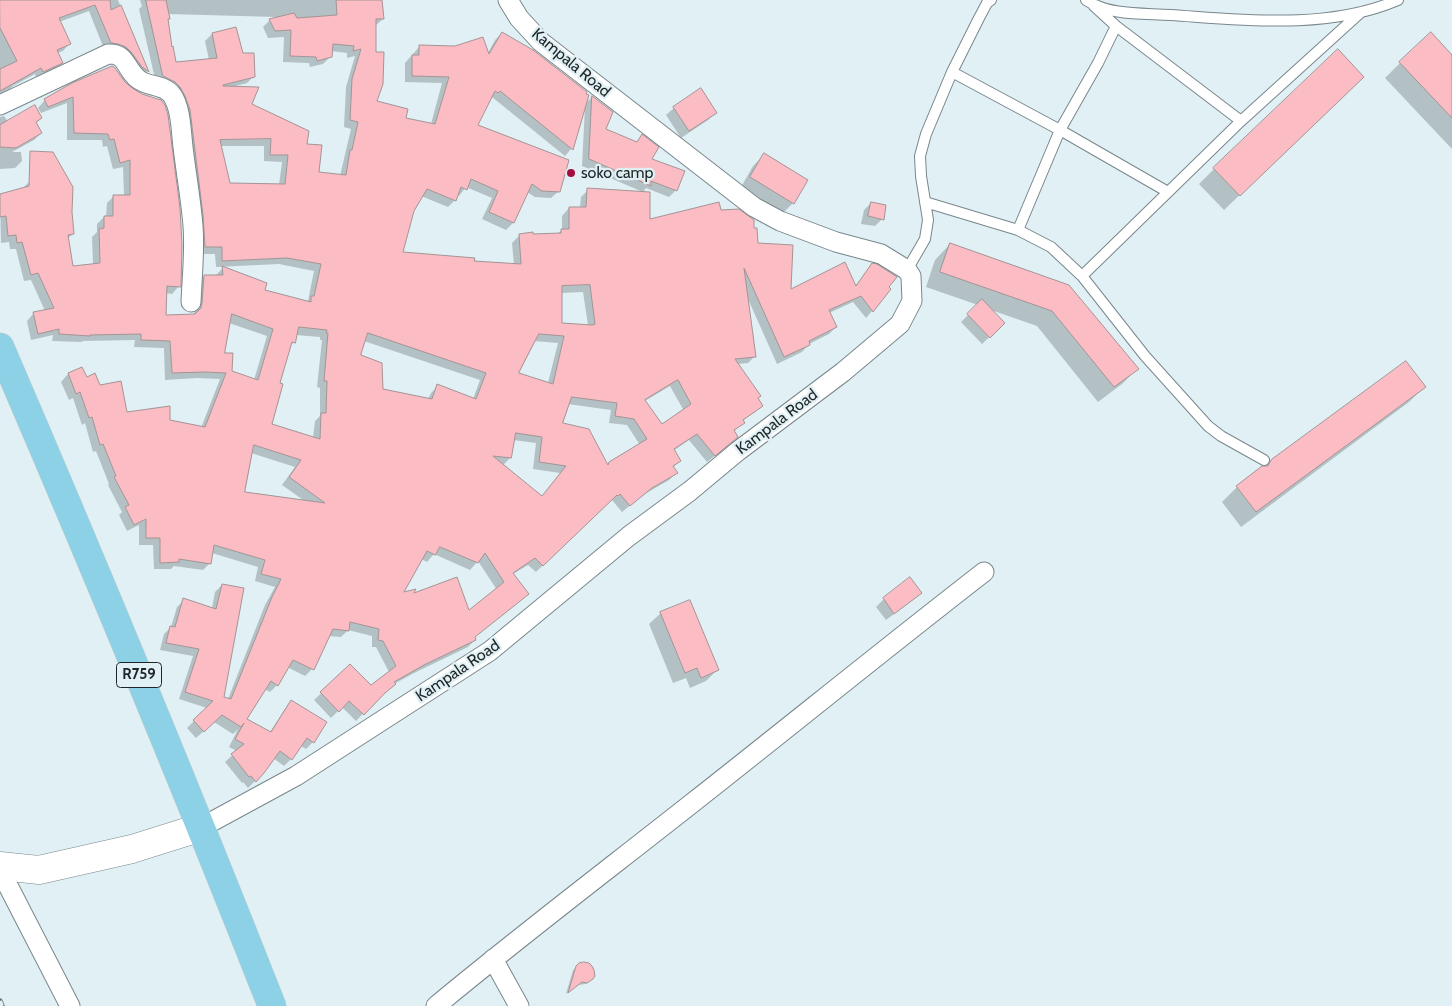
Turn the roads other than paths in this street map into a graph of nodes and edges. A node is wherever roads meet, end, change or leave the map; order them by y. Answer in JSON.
{"nodes":[{"id":1,"x":508,"y":0,"type":"edge"},
{"id":2,"x":1398,"y":0,"type":"edge"},
{"id":3,"x":988,"y":1,"type":"edge"},
{"id":4,"x":1089,"y":2,"type":"edge"},
{"id":5,"x":1360,"y":13,"type":"junction"},
{"id":6,"x":1116,"y":26,"type":"junction"},
{"id":7,"x":952,"y":72,"type":"junction"},
{"id":8,"x":0,"y":105,"type":"edge"},
{"id":9,"x":1241,"y":121,"type":"junction"},
{"id":10,"x":1060,"y":130,"type":"junction"},
{"id":11,"x":1168,"y":192,"type":"junction"},
{"id":12,"x":925,"y":202,"type":"junction"},
{"id":13,"x":1018,"y":230,"type":"junction"},
{"id":14,"x":907,"y":270,"type":"junction"},
{"id":15,"x":1082,"y":276,"type":"junction"},
{"id":16,"x":191,"y":302,"type":"dead end"},
{"id":17,"x":0,"y":347,"type":"edge"},
{"id":18,"x":1264,"y":460,"type":"dead end"},
{"id":19,"x":984,"y":572,"type":"dead end"},
{"id":20,"x":202,"y":827,"type":"junction"},
{"id":21,"x":0,"y":866,"type":"edge"},
{"id":22,"x":0,"y":870,"type":"edge"},
{"id":23,"x":493,"y":959,"type":"junction"},
{"id":24,"x":70,"y":1006,"type":"edge"},
{"id":25,"x":272,"y":1006,"type":"edge"},
{"id":26,"x":436,"y":1006,"type":"edge"},
{"id":27,"x":519,"y":1006,"type":"edge"}],
"edges":[{"from":1,"to":14,"type":"street","name":"Kampala Road"},
{"from":2,"to":5,"type":"lane"},
{"from":3,"to":7,"type":"lane"},
{"from":4,"to":5,"type":"lane"},
{"from":4,"to":6,"type":"lane"},
{"from":5,"to":9,"type":"lane"},
{"from":6,"to":9,"type":"lane"},
{"from":6,"to":10,"type":"lane"},
{"from":7,"to":10,"type":"lane"},
{"from":7,"to":12,"type":"lane"},
{"from":8,"to":16,"type":"street"},
{"from":9,"to":11,"type":"lane"},
{"from":10,"to":11,"type":"lane"},
{"from":10,"to":13,"type":"lane"},
{"from":11,"to":15,"type":"lane"},
{"from":12,"to":13,"type":"lane"},
{"from":12,"to":14,"type":"lane"},
{"from":13,"to":15,"type":"lane"},
{"from":14,"to":20,"type":"street","name":"Kampala Road"},
{"from":15,"to":18,"type":"lane"},
{"from":17,"to":20,"type":"main road","number":"R759"},
{"from":19,"to":23,"type":"street"},
{"from":20,"to":21,"type":"street"},
{"from":20,"to":25,"type":"main road","number":"R759"},
{"from":22,"to":24,"type":"street"},
{"from":23,"to":26,"type":"street"},
{"from":23,"to":27,"type":"street"}]}
